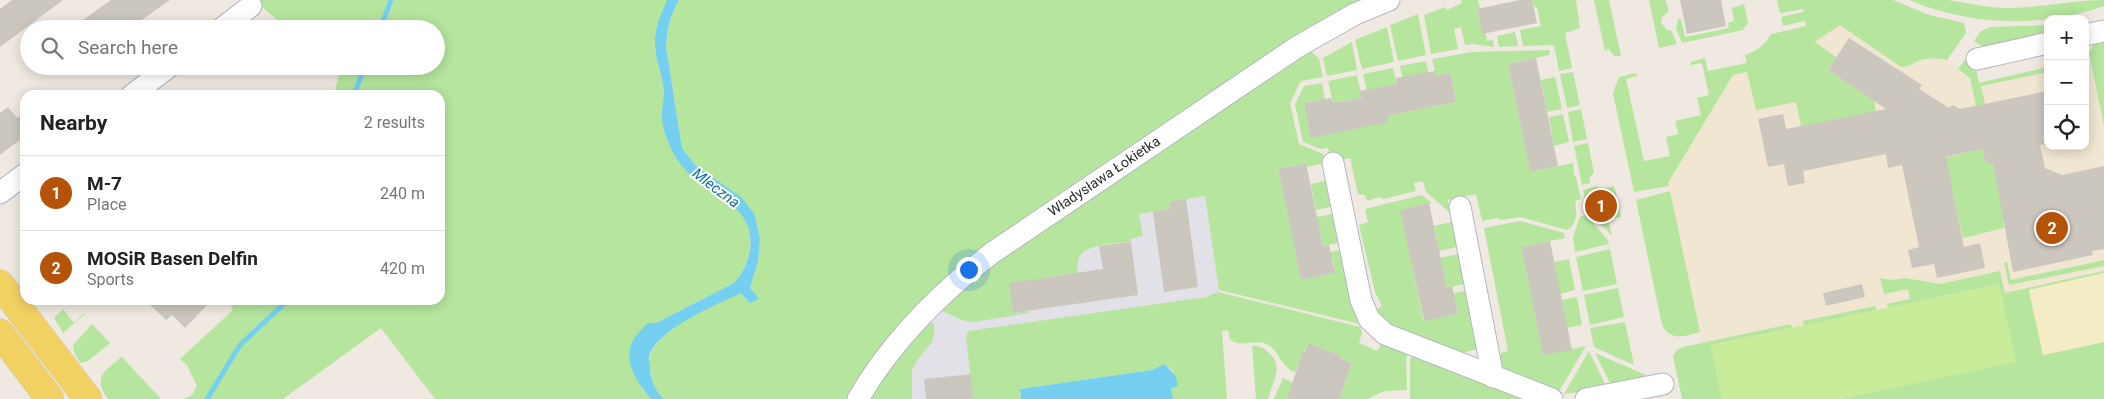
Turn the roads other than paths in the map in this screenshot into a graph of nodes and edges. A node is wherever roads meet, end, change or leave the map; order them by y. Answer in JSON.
{"nodes":[{"id":1,"x":1389,"y":0,"type":"edge"},
{"id":2,"x":252,"y":6,"type":"dead end"},
{"id":3,"x":233,"y":20,"type":"edge"},
{"id":4,"x":2104,"y":30,"type":"edge"},
{"id":5,"x":2089,"y":34,"type":"edge"},
{"id":6,"x":2044,"y":44,"type":"edge"},
{"id":7,"x":1977,"y":59,"type":"dead end"},
{"id":8,"x":158,"y":75,"type":"edge"},
{"id":9,"x":139,"y":90,"type":"edge"},
{"id":10,"x":1333,"y":163,"type":"dead end"},
{"id":11,"x":20,"y":178,"type":"edge"},
{"id":12,"x":0,"y":193,"type":"edge"},
{"id":13,"x":1460,"y":207,"type":"dead end"},
{"id":14,"x":1,"y":287,"type":"edge"},
{"id":15,"x":0,"y":333,"type":"edge"},
{"id":16,"x":1493,"y":377,"type":"junction"},
{"id":17,"x":1664,"y":384,"type":"dead end"},
{"id":18,"x":50,"y":399,"type":"edge"},
{"id":19,"x":88,"y":399,"type":"edge"},
{"id":20,"x":858,"y":399,"type":"edge"},
{"id":21,"x":1552,"y":399,"type":"edge"},
{"id":22,"x":1586,"y":399,"type":"edge"}],
"edges":[{"from":1,"to":20,"type":"street","name":"Władysława Łokietka"},
{"from":2,"to":3,"type":"street"},
{"from":4,"to":5,"type":"street"},
{"from":6,"to":7,"type":"street"},
{"from":8,"to":9,"type":"street"},
{"from":10,"to":16,"type":"street"},
{"from":11,"to":12,"type":"street"},
{"from":13,"to":16,"type":"street"},
{"from":14,"to":19,"type":"main road"},
{"from":15,"to":18,"type":"main road"},
{"from":16,"to":21,"type":"street"},
{"from":17,"to":22,"type":"street"}]}
